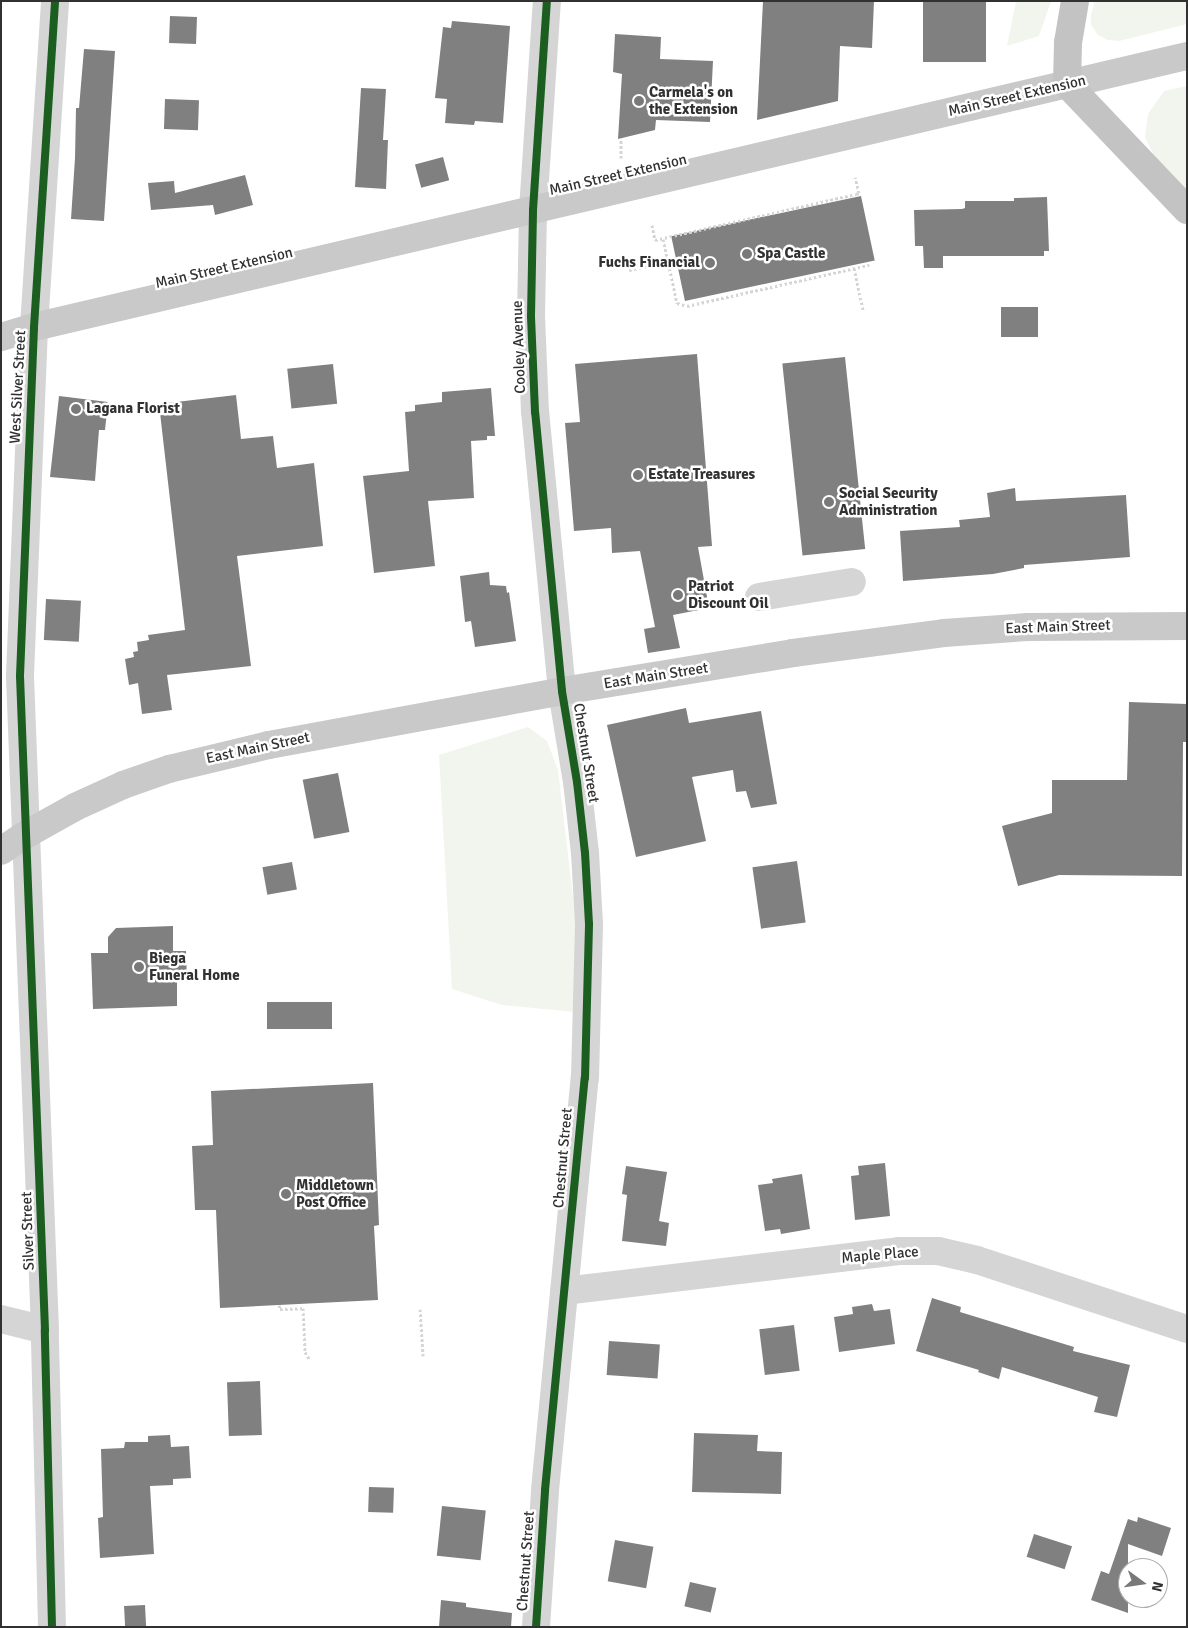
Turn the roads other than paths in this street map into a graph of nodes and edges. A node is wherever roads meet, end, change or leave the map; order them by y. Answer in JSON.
{"nodes":[{"id":1,"x":55,"y":1,"type":"edge"},
{"id":2,"x":547,"y":1,"type":"edge"},
{"id":3,"x":1075,"y":1,"type":"edge"},
{"id":4,"x":1187,"y":56,"type":"edge"},
{"id":5,"x":1067,"y":84,"type":"junction"},
{"id":6,"x":533,"y":210,"type":"junction"},
{"id":7,"x":1187,"y":210,"type":"edge"},
{"id":8,"x":34,"y":327,"type":"junction"},
{"id":9,"x":1,"y":337,"type":"edge"},
{"id":10,"x":852,"y":582,"type":"dead end"},
{"id":11,"x":759,"y":597,"type":"dead end"},
{"id":12,"x":1187,"y":626,"type":"edge"},
{"id":13,"x":562,"y":692,"type":"junction"},
{"id":14,"x":25,"y":835,"type":"junction"},
{"id":15,"x":1,"y":852,"type":"edge"},
{"id":16,"x":564,"y":1291,"type":"junction"},
{"id":17,"x":1,"y":1319,"type":"edge"},
{"id":18,"x":1187,"y":1329,"type":"edge"},
{"id":19,"x":45,"y":1330,"type":"junction"},
{"id":20,"x":52,"y":1627,"type":"edge"},
{"id":21,"x":536,"y":1627,"type":"edge"}],
"edges":[{"from":1,"to":8,"type":"street","name":"West Silver Street"},
{"from":2,"to":6,"type":"street","name":"Cooley Avenue"},
{"from":3,"to":5,"type":"highway"},
{"from":4,"to":5,"type":"main road","name":"Main Street Extension"},
{"from":5,"to":6,"type":"main road","name":"Main Street Extension"},
{"from":5,"to":7,"type":"highway"},
{"from":6,"to":8,"type":"main road","name":"Main Street Extension"},
{"from":6,"to":13,"type":"street","name":"Cooley Avenue"},
{"from":8,"to":9,"type":"main road","name":"Main Street Extension"},
{"from":8,"to":14,"type":"street","name":"West Silver Street"},
{"from":10,"to":11,"type":"street"},
{"from":12,"to":13,"type":"main road","name":"East Main Street"},
{"from":13,"to":14,"type":"main road","name":"East Main Street"},
{"from":13,"to":16,"type":"street","name":"Chestnut Street"},
{"from":14,"to":15,"type":"main road","name":"East Main Street"},
{"from":14,"to":19,"type":"street","name":"Silver Street"},
{"from":16,"to":18,"type":"street","name":"Maple Place"},
{"from":16,"to":21,"type":"street","name":"Chestnut Street"},
{"from":17,"to":19,"type":"street"},
{"from":19,"to":20,"type":"street","name":"Silver Street"}]}
